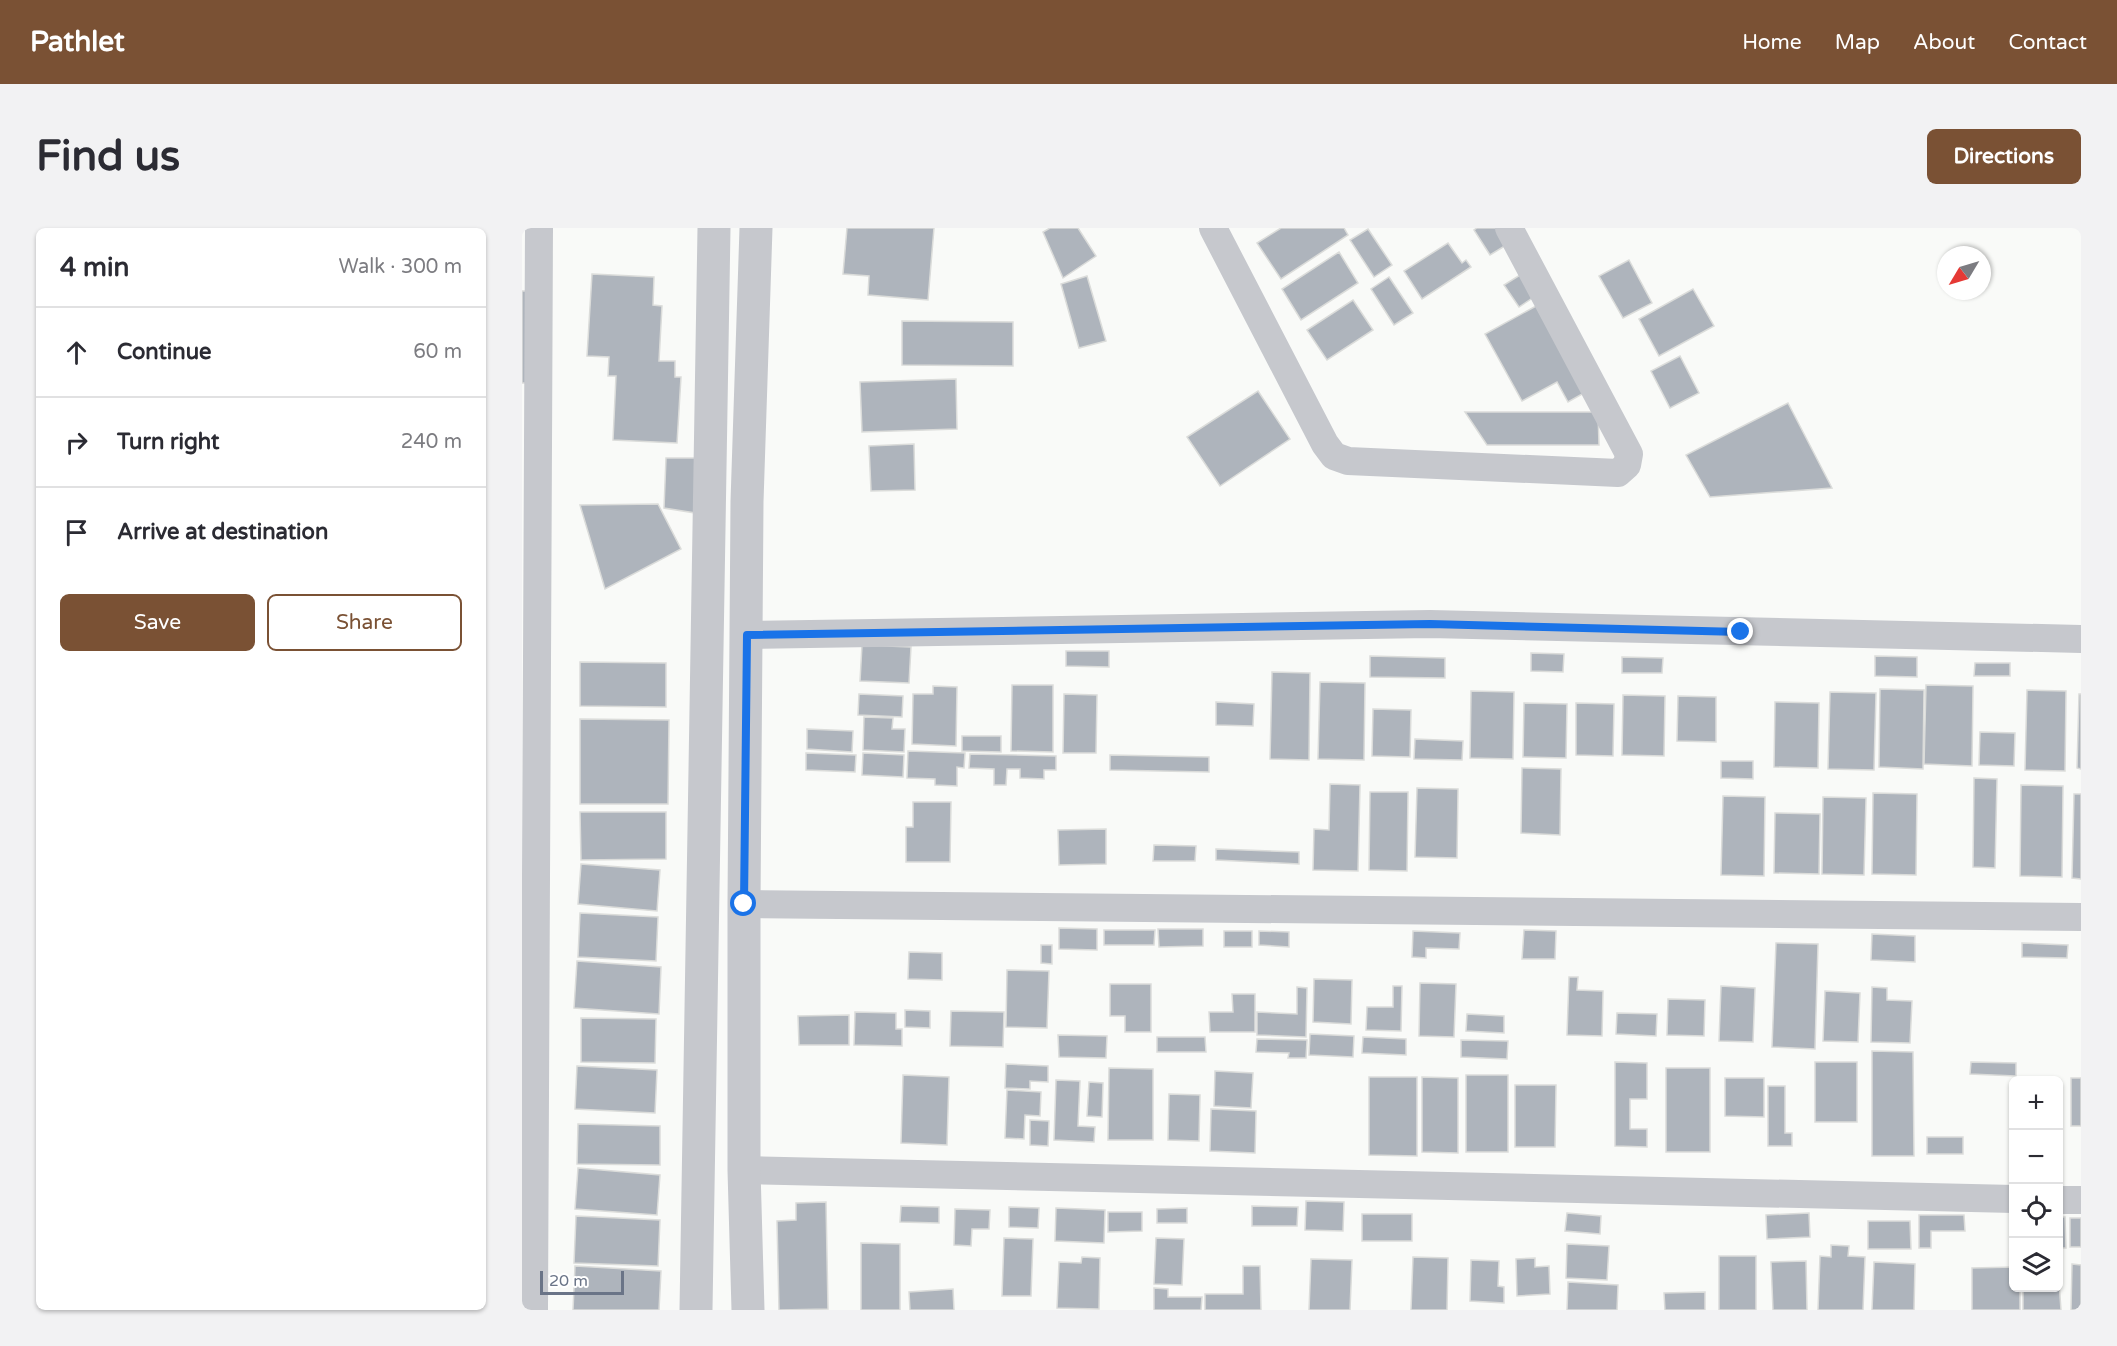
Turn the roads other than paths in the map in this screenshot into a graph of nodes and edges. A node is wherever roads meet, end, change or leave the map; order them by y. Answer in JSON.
{"nodes":[{"id":1,"x":539,"y":228,"type":"edge"},
{"id":2,"x":714,"y":228,"type":"edge"},
{"id":3,"x":756,"y":228,"type":"edge"},
{"id":4,"x":1213,"y":228,"type":"edge"},
{"id":5,"x":1509,"y":228,"type":"edge"},
{"id":6,"x":530,"y":633,"type":"edge"},
{"id":7,"x":747,"y":635,"type":"junction"},
{"id":8,"x":2081,"y":639,"type":"edge"},
{"id":9,"x":744,"y":904,"type":"junction"},
{"id":10,"x":2081,"y":917,"type":"edge"},
{"id":11,"x":744,"y":1170,"type":"junction"},
{"id":12,"x":2009,"y":1198,"type":"edge"},
{"id":13,"x":2063,"y":1200,"type":"edge"},
{"id":14,"x":2081,"y":1200,"type":"edge"},
{"id":15,"x":534,"y":1310,"type":"edge"},
{"id":16,"x":696,"y":1310,"type":"edge"},
{"id":17,"x":748,"y":1310,"type":"edge"}],
"edges":[{"from":1,"to":6,"type":"street"},
{"from":2,"to":16,"type":"street"},
{"from":3,"to":7,"type":"street"},
{"from":4,"to":5,"type":"street"},
{"from":6,"to":15,"type":"street"},
{"from":7,"to":8,"type":"street"},
{"from":7,"to":9,"type":"street"},
{"from":9,"to":10,"type":"street"},
{"from":9,"to":11,"type":"street"},
{"from":11,"to":12,"type":"street"},
{"from":11,"to":17,"type":"street"},
{"from":13,"to":14,"type":"street"}]}
